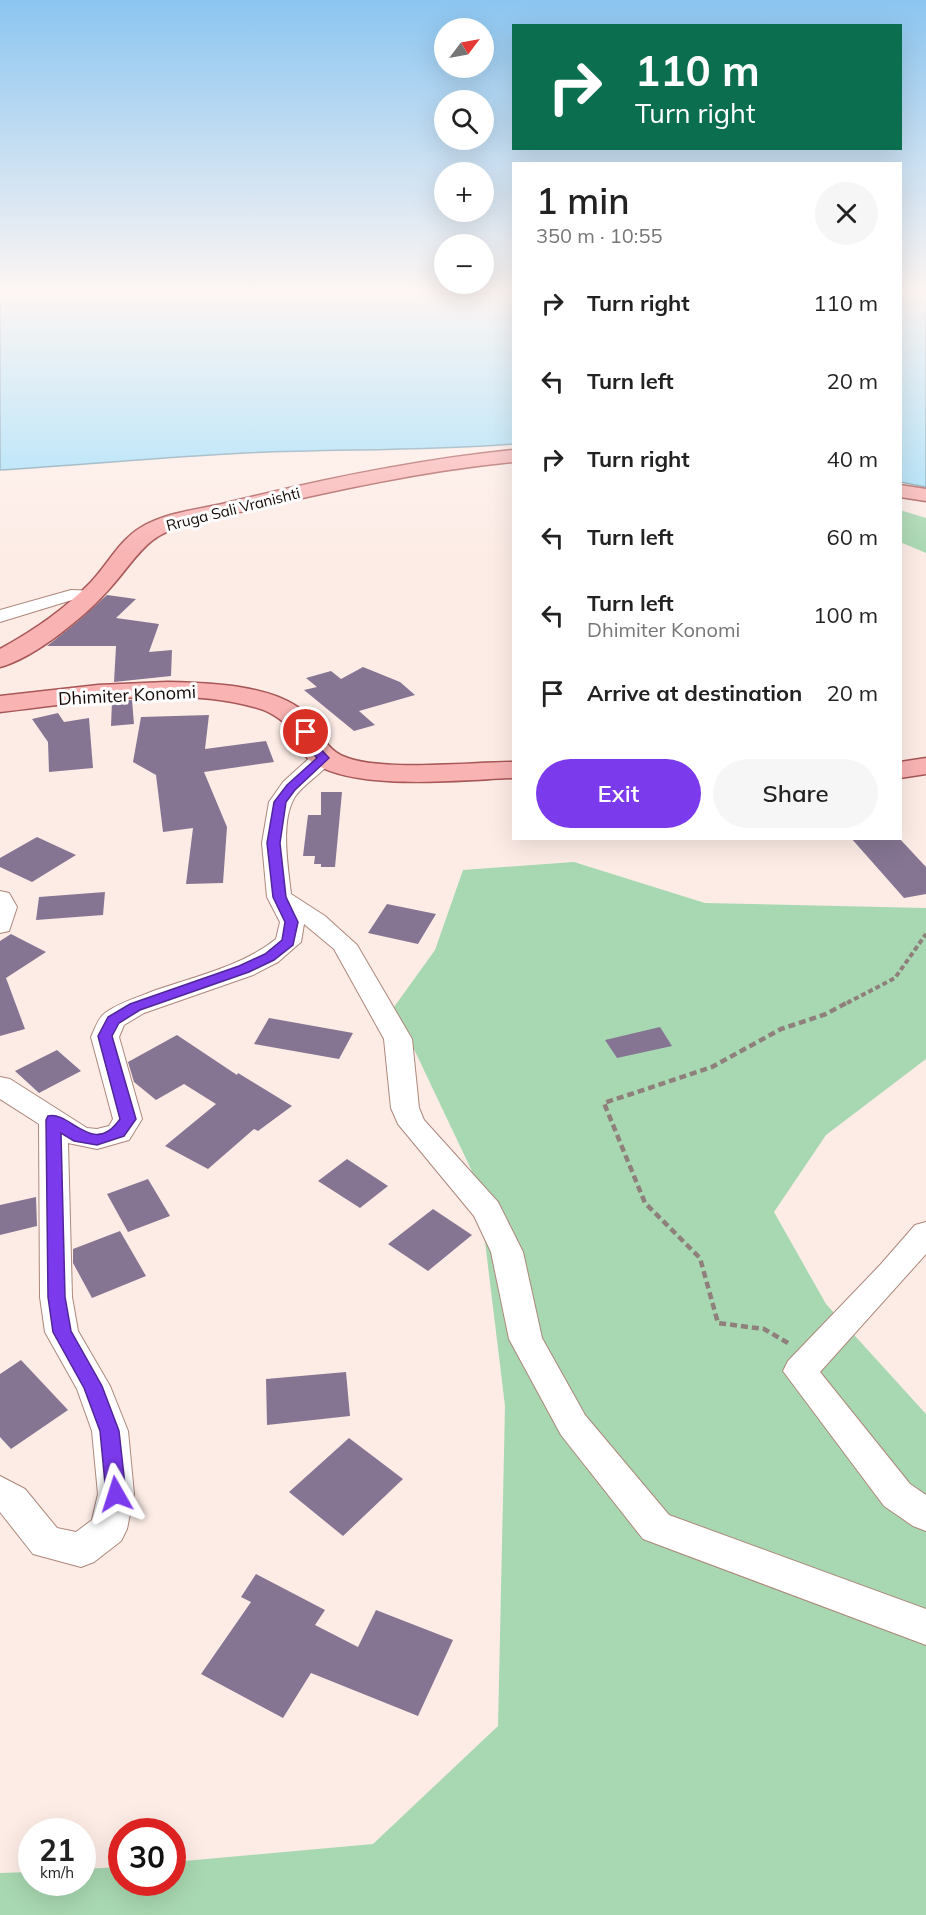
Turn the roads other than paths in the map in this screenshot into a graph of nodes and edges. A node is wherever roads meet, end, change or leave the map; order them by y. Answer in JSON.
{"nodes":[{"id":1,"x":512,"y":456,"type":"edge"},
{"id":2,"x":902,"y":491,"type":"edge"},
{"id":3,"x":926,"y":495,"type":"edge"},
{"id":4,"x":92,"y":595,"type":"junction"},
{"id":5,"x":0,"y":616,"type":"edge"},
{"id":6,"x":0,"y":659,"type":"edge"},
{"id":7,"x":0,"y":704,"type":"edge"},
{"id":8,"x":323,"y":758,"type":"junction"},
{"id":9,"x":926,"y":766,"type":"edge"},
{"id":10,"x":512,"y":770,"type":"edge"},
{"id":11,"x":902,"y":770,"type":"edge"},
{"id":12,"x":279,"y":897,"type":"junction"},
{"id":13,"x":0,"y":898,"type":"edge"},
{"id":14,"x":0,"y":926,"type":"edge"},
{"id":15,"x":0,"y":1086,"type":"edge"},
{"id":16,"x":53,"y":1120,"type":"junction"},
{"id":17,"x":926,"y":1233,"type":"edge"},
{"id":18,"x":0,"y":1492,"type":"edge"},
{"id":19,"x":926,"y":1515,"type":"edge"},
{"id":20,"x":926,"y":1627,"type":"edge"}],
"edges":[{"from":1,"to":4,"type":"main road","name":"Rruga Sali Vranishti"},
{"from":2,"to":3,"type":"main road"},
{"from":4,"to":5,"type":"street"},
{"from":4,"to":6,"type":"main road","name":"Rruga Sali Vranishti"},
{"from":7,"to":8,"type":"main road","name":"Dhimiter Konomi"},
{"from":8,"to":10,"type":"main road"},
{"from":8,"to":12,"type":"street"},
{"from":9,"to":11,"type":"main road"},
{"from":12,"to":16,"type":"street"},
{"from":12,"to":20,"type":"street"},
{"from":13,"to":14,"type":"street"},
{"from":15,"to":16,"type":"street"},
{"from":16,"to":18,"type":"street"},
{"from":17,"to":19,"type":"street"}]}
